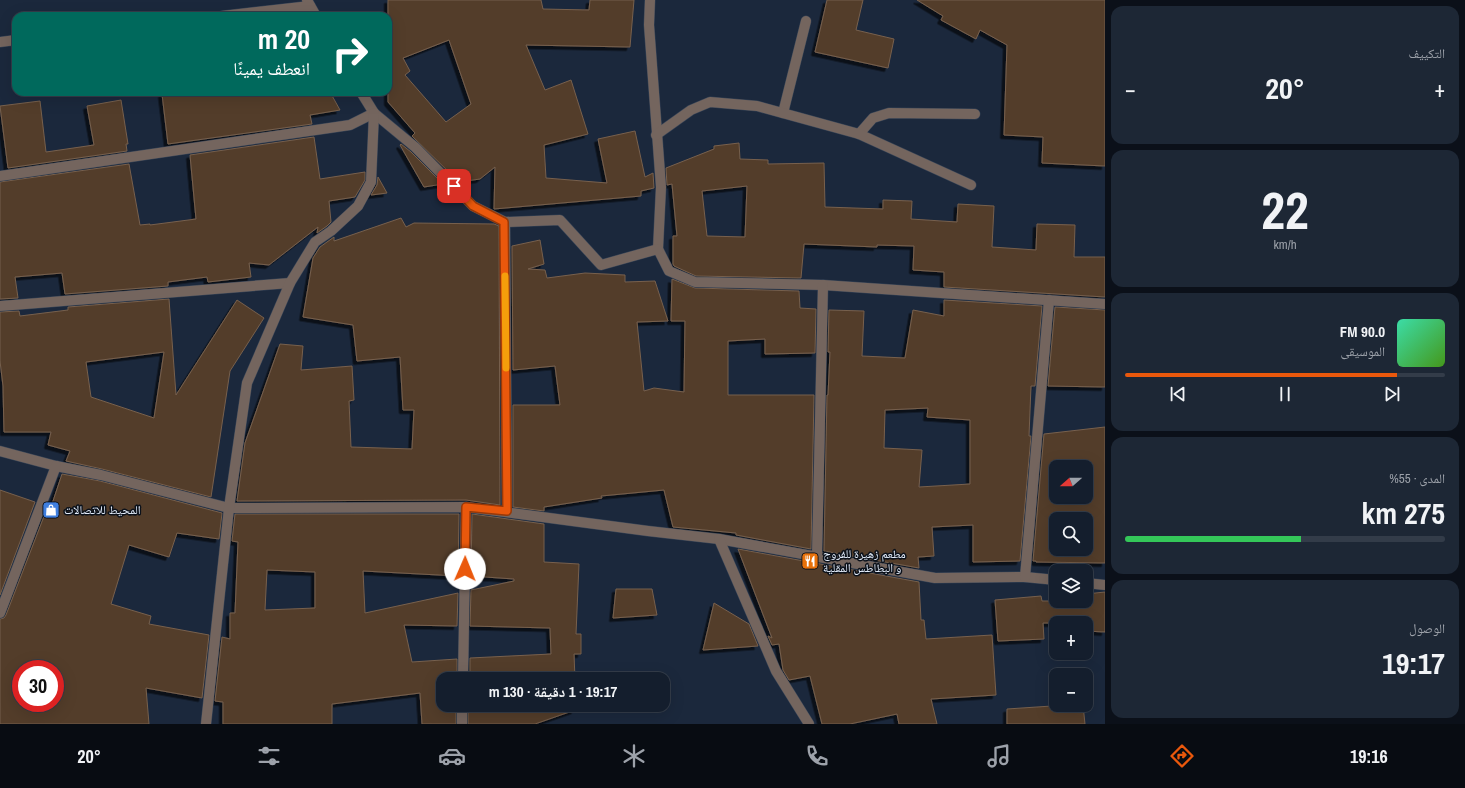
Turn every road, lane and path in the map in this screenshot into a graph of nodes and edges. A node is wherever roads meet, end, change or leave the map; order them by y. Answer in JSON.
{"nodes":[{"id":1,"x":650,"y":0,"type":"edge"},
{"id":2,"x":308,"y":3,"type":"edge"},
{"id":3,"x":248,"y":12,"type":"edge"},
{"id":4,"x":314,"y":12,"type":"edge"},
{"id":5,"x":806,"y":21,"type":"dead end"},
{"id":6,"x":12,"y":40,"type":"edge"},
{"id":7,"x":0,"y":42,"type":"edge"},
{"id":8,"x":363,"y":96,"type":"edge"},
{"id":9,"x":374,"y":113,"type":"junction"},
{"id":10,"x":783,"y":113,"type":"junction"},
{"id":11,"x":975,"y":114,"type":"dead end"},
{"id":12,"x":859,"y":134,"type":"junction"},
{"id":13,"x":656,"y":135,"type":"junction"},
{"id":14,"x":0,"y":176,"type":"edge"},
{"id":15,"x":971,"y":185,"type":"dead end"},
{"id":16,"x":504,"y":222,"type":"junction"},
{"id":17,"x":658,"y":249,"type":"junction"},
{"id":18,"x":290,"y":283,"type":"junction"},
{"id":19,"x":823,"y":285,"type":"junction"},
{"id":20,"x":1049,"y":300,"type":"junction"},
{"id":21,"x":1105,"y":304,"type":"edge"},
{"id":22,"x":0,"y":306,"type":"edge"},
{"id":23,"x":0,"y":451,"type":"edge"},
{"id":24,"x":56,"y":466,"type":"junction"},
{"id":25,"x":466,"y":507,"type":"junction"},
{"id":26,"x":229,"y":508,"type":"junction"},
{"id":27,"x":507,"y":511,"type":"junction"},
{"id":28,"x":719,"y":538,"type":"junction"},
{"id":29,"x":817,"y":556,"type":"junction"},
{"id":30,"x":1025,"y":577,"type":"junction"},
{"id":31,"x":1049,"y":579,"type":"edge"},
{"id":32,"x":1093,"y":584,"type":"edge"},
{"id":33,"x":1105,"y":585,"type":"edge"},
{"id":34,"x":0,"y":613,"type":"edge"},
{"id":35,"x":463,"y":672,"type":"edge"},
{"id":36,"x":462,"y":712,"type":"edge"},
{"id":37,"x":206,"y":724,"type":"edge"},
{"id":38,"x":462,"y":724,"type":"edge"},
{"id":39,"x":809,"y":724,"type":"edge"}],
"edges":[{"from":1,"to":13,"type":"street"},
{"from":2,"to":3,"type":"street"},
{"from":2,"to":4,"type":"street"},
{"from":5,"to":10,"type":"street"},
{"from":6,"to":7,"type":"street"},
{"from":8,"to":9,"type":"street"},
{"from":9,"to":14,"type":"street"},
{"from":9,"to":16,"type":"street"},
{"from":9,"to":18,"type":"street"},
{"from":10,"to":12,"type":"street"},
{"from":10,"to":13,"type":"street"},
{"from":11,"to":12,"type":"street"},
{"from":12,"to":15,"type":"street"},
{"from":13,"to":17,"type":"street"},
{"from":16,"to":17,"type":"street"},
{"from":16,"to":27,"type":"street"},
{"from":17,"to":19,"type":"street"},
{"from":18,"to":22,"type":"street"},
{"from":18,"to":26,"type":"street"},
{"from":19,"to":20,"type":"street"},
{"from":19,"to":29,"type":"street"},
{"from":20,"to":21,"type":"street"},
{"from":20,"to":30,"type":"street"},
{"from":23,"to":24,"type":"street"},
{"from":24,"to":26,"type":"street"},
{"from":24,"to":34,"type":"street"},
{"from":25,"to":26,"type":"street"},
{"from":25,"to":27,"type":"street"},
{"from":25,"to":35,"type":"street"},
{"from":26,"to":37,"type":"street"},
{"from":27,"to":28,"type":"street"},
{"from":28,"to":29,"type":"street"},
{"from":28,"to":39,"type":"street"},
{"from":29,"to":30,"type":"street"},
{"from":30,"to":31,"type":"street"},
{"from":32,"to":33,"type":"street"},
{"from":36,"to":38,"type":"street"}]}
